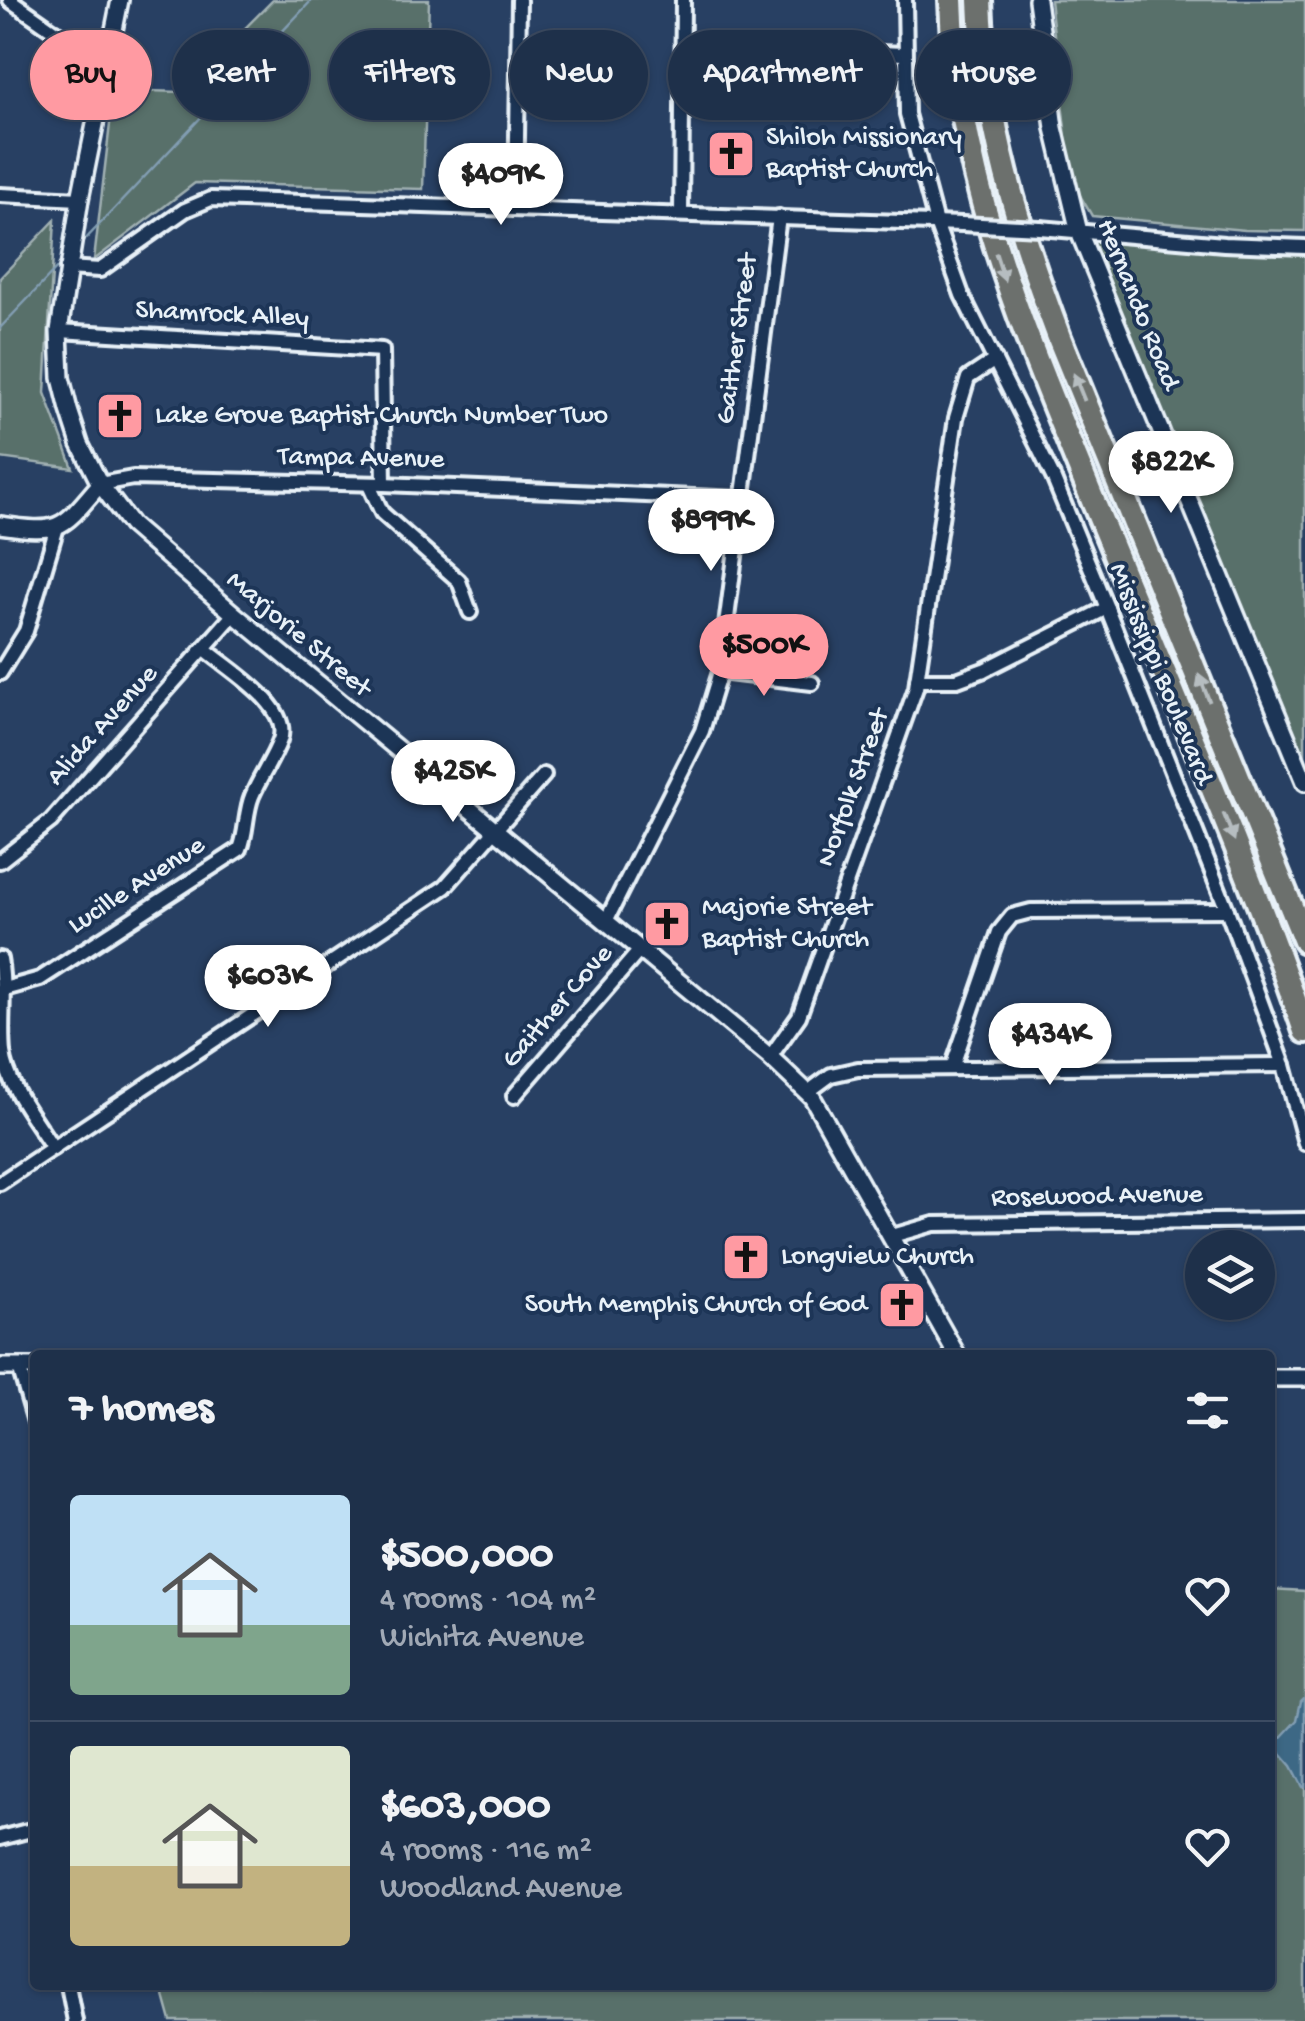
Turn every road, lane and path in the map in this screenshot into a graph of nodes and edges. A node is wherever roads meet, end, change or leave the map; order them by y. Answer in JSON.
{"nodes":[{"id":1,"x":10,"y":0,"type":"edge"},
{"id":2,"x":120,"y":0,"type":"edge"},
{"id":3,"x":518,"y":0,"type":"edge"},
{"id":4,"x":683,"y":0,"type":"edge"},
{"id":5,"x":905,"y":0,"type":"edge"},
{"id":6,"x":951,"y":0,"type":"edge"},
{"id":7,"x":980,"y":0,"type":"edge"},
{"id":8,"x":1037,"y":0,"type":"edge"},
{"id":9,"x":53,"y":30,"type":"edge"},
{"id":10,"x":114,"y":30,"type":"edge"},
{"id":11,"x":683,"y":30,"type":"edge"},
{"id":12,"x":896,"y":54,"type":"edge"},
{"id":13,"x":904,"y":54,"type":"junction"},
{"id":14,"x":96,"y":120,"type":"edge"},
{"id":15,"x":682,"y":120,"type":"edge"},
{"id":16,"x":0,"y":195,"type":"edge"},
{"id":17,"x":80,"y":199,"type":"junction"},
{"id":18,"x":516,"y":207,"type":"junction"},
{"id":19,"x":681,"y":213,"type":"junction"},
{"id":20,"x":779,"y":217,"type":"junction"},
{"id":21,"x":936,"y":222,"type":"junction"},
{"id":22,"x":1079,"y":232,"type":"junction"},
{"id":23,"x":1305,"y":246,"type":"edge"},
{"id":24,"x":67,"y":268,"type":"junction"},
{"id":25,"x":59,"y":331,"type":"junction"},
{"id":26,"x":995,"y":360,"type":"junction"},
{"id":27,"x":100,"y":484,"type":"junction"},
{"id":28,"x":376,"y":484,"type":"junction"},
{"id":29,"x":741,"y":499,"type":"junction"},
{"id":30,"x":0,"y":525,"type":"edge"},
{"id":31,"x":57,"y":526,"type":"junction"},
{"id":32,"x":1107,"y":608,"type":"junction"},
{"id":33,"x":470,"y":612,"type":"dead end"},
{"id":34,"x":234,"y":614,"type":"junction"},
{"id":35,"x":205,"y":650,"type":"junction"},
{"id":36,"x":720,"y":672,"type":"junction"},
{"id":37,"x":0,"y":673,"type":"edge"},
{"id":38,"x":917,"y":680,"type":"junction"},
{"id":39,"x":812,"y":683,"type":"dead end"},
{"id":40,"x":544,"y":775,"type":"dead end"},
{"id":41,"x":1305,"y":782,"type":"edge"},
{"id":42,"x":495,"y":831,"type":"junction"},
{"id":43,"x":0,"y":861,"type":"edge"},
{"id":44,"x":1227,"y":910,"type":"junction"},
{"id":45,"x":606,"y":921,"type":"junction"},
{"id":46,"x":1305,"y":940,"type":"edge"},
{"id":47,"x":640,"y":950,"type":"junction"},
{"id":48,"x":0,"y":958,"type":"edge"},
{"id":49,"x":4,"y":989,"type":"junction"},
{"id":50,"x":1305,"y":1031,"type":"edge"},
{"id":51,"x":770,"y":1057,"type":"junction"},
{"id":52,"x":1284,"y":1065,"type":"junction"},
{"id":53,"x":952,"y":1068,"type":"junction"},
{"id":54,"x":808,"y":1092,"type":"junction"},
{"id":55,"x":514,"y":1096,"type":"dead end"},
{"id":56,"x":1305,"y":1143,"type":"edge"},
{"id":57,"x":53,"y":1148,"type":"junction"},
{"id":58,"x":0,"y":1183,"type":"edge"},
{"id":59,"x":1305,"y":1220,"type":"edge"},
{"id":60,"x":892,"y":1236,"type":"junction"},
{"id":61,"x":954,"y":1350,"type":"edge"},
{"id":62,"x":0,"y":1367,"type":"edge"},
{"id":63,"x":27,"y":1367,"type":"edge"},
{"id":64,"x":1275,"y":1378,"type":"edge"},
{"id":65,"x":1305,"y":1378,"type":"edge"},
{"id":66,"x":30,"y":1830,"type":"edge"},
{"id":67,"x":0,"y":1838,"type":"edge"},
{"id":68,"x":69,"y":1990,"type":"edge"},
{"id":69,"x":75,"y":2021,"type":"edge"}],
"edges":[{"from":1,"to":9,"type":"street"},
{"from":2,"to":10,"type":"street","name":"Marjorie Street"},
{"from":3,"to":18,"type":"street"},
{"from":4,"to":11,"type":"street"},
{"from":5,"to":13,"type":"street","name":"Mississippi Boulevard"},
{"from":6,"to":50,"type":"highway","one_way":true},
{"from":46,"to":7,"type":"highway","one_way":true},
{"from":8,"to":22,"type":"street","name":"Hernando Road"},
{"from":12,"to":13,"type":"street"},
{"from":13,"to":21,"type":"street","name":"Mississippi Boulevard"},
{"from":14,"to":17,"type":"street","name":"Marjorie Street"},
{"from":15,"to":19,"type":"street"},
{"from":16,"to":17,"type":"street"},
{"from":17,"to":24,"type":"street","name":"Marjorie Street"},
{"from":18,"to":19,"type":"street"},
{"from":18,"to":24,"type":"street"},
{"from":19,"to":20,"type":"street"},
{"from":20,"to":21,"type":"street"},
{"from":20,"to":29,"type":"street","name":"Gaither Street"},
{"from":21,"to":22,"type":"street","bridge":true},
{"from":21,"to":26,"type":"street","name":"Mississippi Boulevard"},
{"from":22,"to":23,"type":"street"},
{"from":22,"to":41,"type":"street","name":"Hernando Road"},
{"from":24,"to":25,"type":"street","name":"Marjorie Street"},
{"from":25,"to":27,"type":"street","name":"Marjorie Street"},
{"from":25,"to":28,"type":"street","name":"Shamrock Alley"},
{"from":26,"to":32,"type":"street","name":"Mississippi Boulevard"},
{"from":26,"to":38,"type":"street","name":"Norfolk Street"},
{"from":27,"to":28,"type":"street","name":"Tampa Avenue"},
{"from":27,"to":31,"type":"street"},
{"from":27,"to":34,"type":"street","name":"Marjorie Street"},
{"from":28,"to":29,"type":"street","name":"Tampa Avenue"},
{"from":28,"to":33,"type":"street"},
{"from":29,"to":36,"type":"street","name":"Gaither Street"},
{"from":30,"to":31,"type":"street"},
{"from":31,"to":37,"type":"street"},
{"from":32,"to":38,"type":"street"},
{"from":32,"to":44,"type":"street","name":"Mississippi Boulevard"},
{"from":34,"to":35,"type":"street","name":"Alida Avenue"},
{"from":34,"to":42,"type":"street","name":"Marjorie Street"},
{"from":35,"to":43,"type":"street","name":"Alida Avenue"},
{"from":35,"to":49,"type":"street","name":"Lucille Avenue"},
{"from":36,"to":39,"type":"street"},
{"from":36,"to":45,"type":"street","name":"Gaither Street"},
{"from":38,"to":51,"type":"street","name":"Norfolk Street"},
{"from":40,"to":42,"type":"street"},
{"from":42,"to":45,"type":"street","name":"Marjorie Street"},
{"from":42,"to":57,"type":"street"},
{"from":44,"to":52,"type":"street","name":"Mississippi Boulevard"},
{"from":44,"to":53,"type":"street"},
{"from":45,"to":47,"type":"street","name":"Marjorie Street"},
{"from":47,"to":51,"type":"street","name":"Marjorie Street"},
{"from":47,"to":55,"type":"street","name":"Gaither Cove"},
{"from":48,"to":49,"type":"street"},
{"from":49,"to":57,"type":"street"},
{"from":51,"to":54,"type":"street","name":"Marjorie Street"},
{"from":52,"to":53,"type":"street"},
{"from":52,"to":56,"type":"street","name":"Mississippi Boulevard"},
{"from":53,"to":54,"type":"street"},
{"from":54,"to":60,"type":"street","name":"Marjorie Street"},
{"from":57,"to":58,"type":"street"},
{"from":59,"to":60,"type":"street","name":"Rosewood Avenue"},
{"from":60,"to":61,"type":"street","name":"Marjorie Street"},
{"from":62,"to":63,"type":"street"},
{"from":64,"to":65,"type":"street"},
{"from":66,"to":67,"type":"street"},
{"from":68,"to":69,"type":"street"}]}
